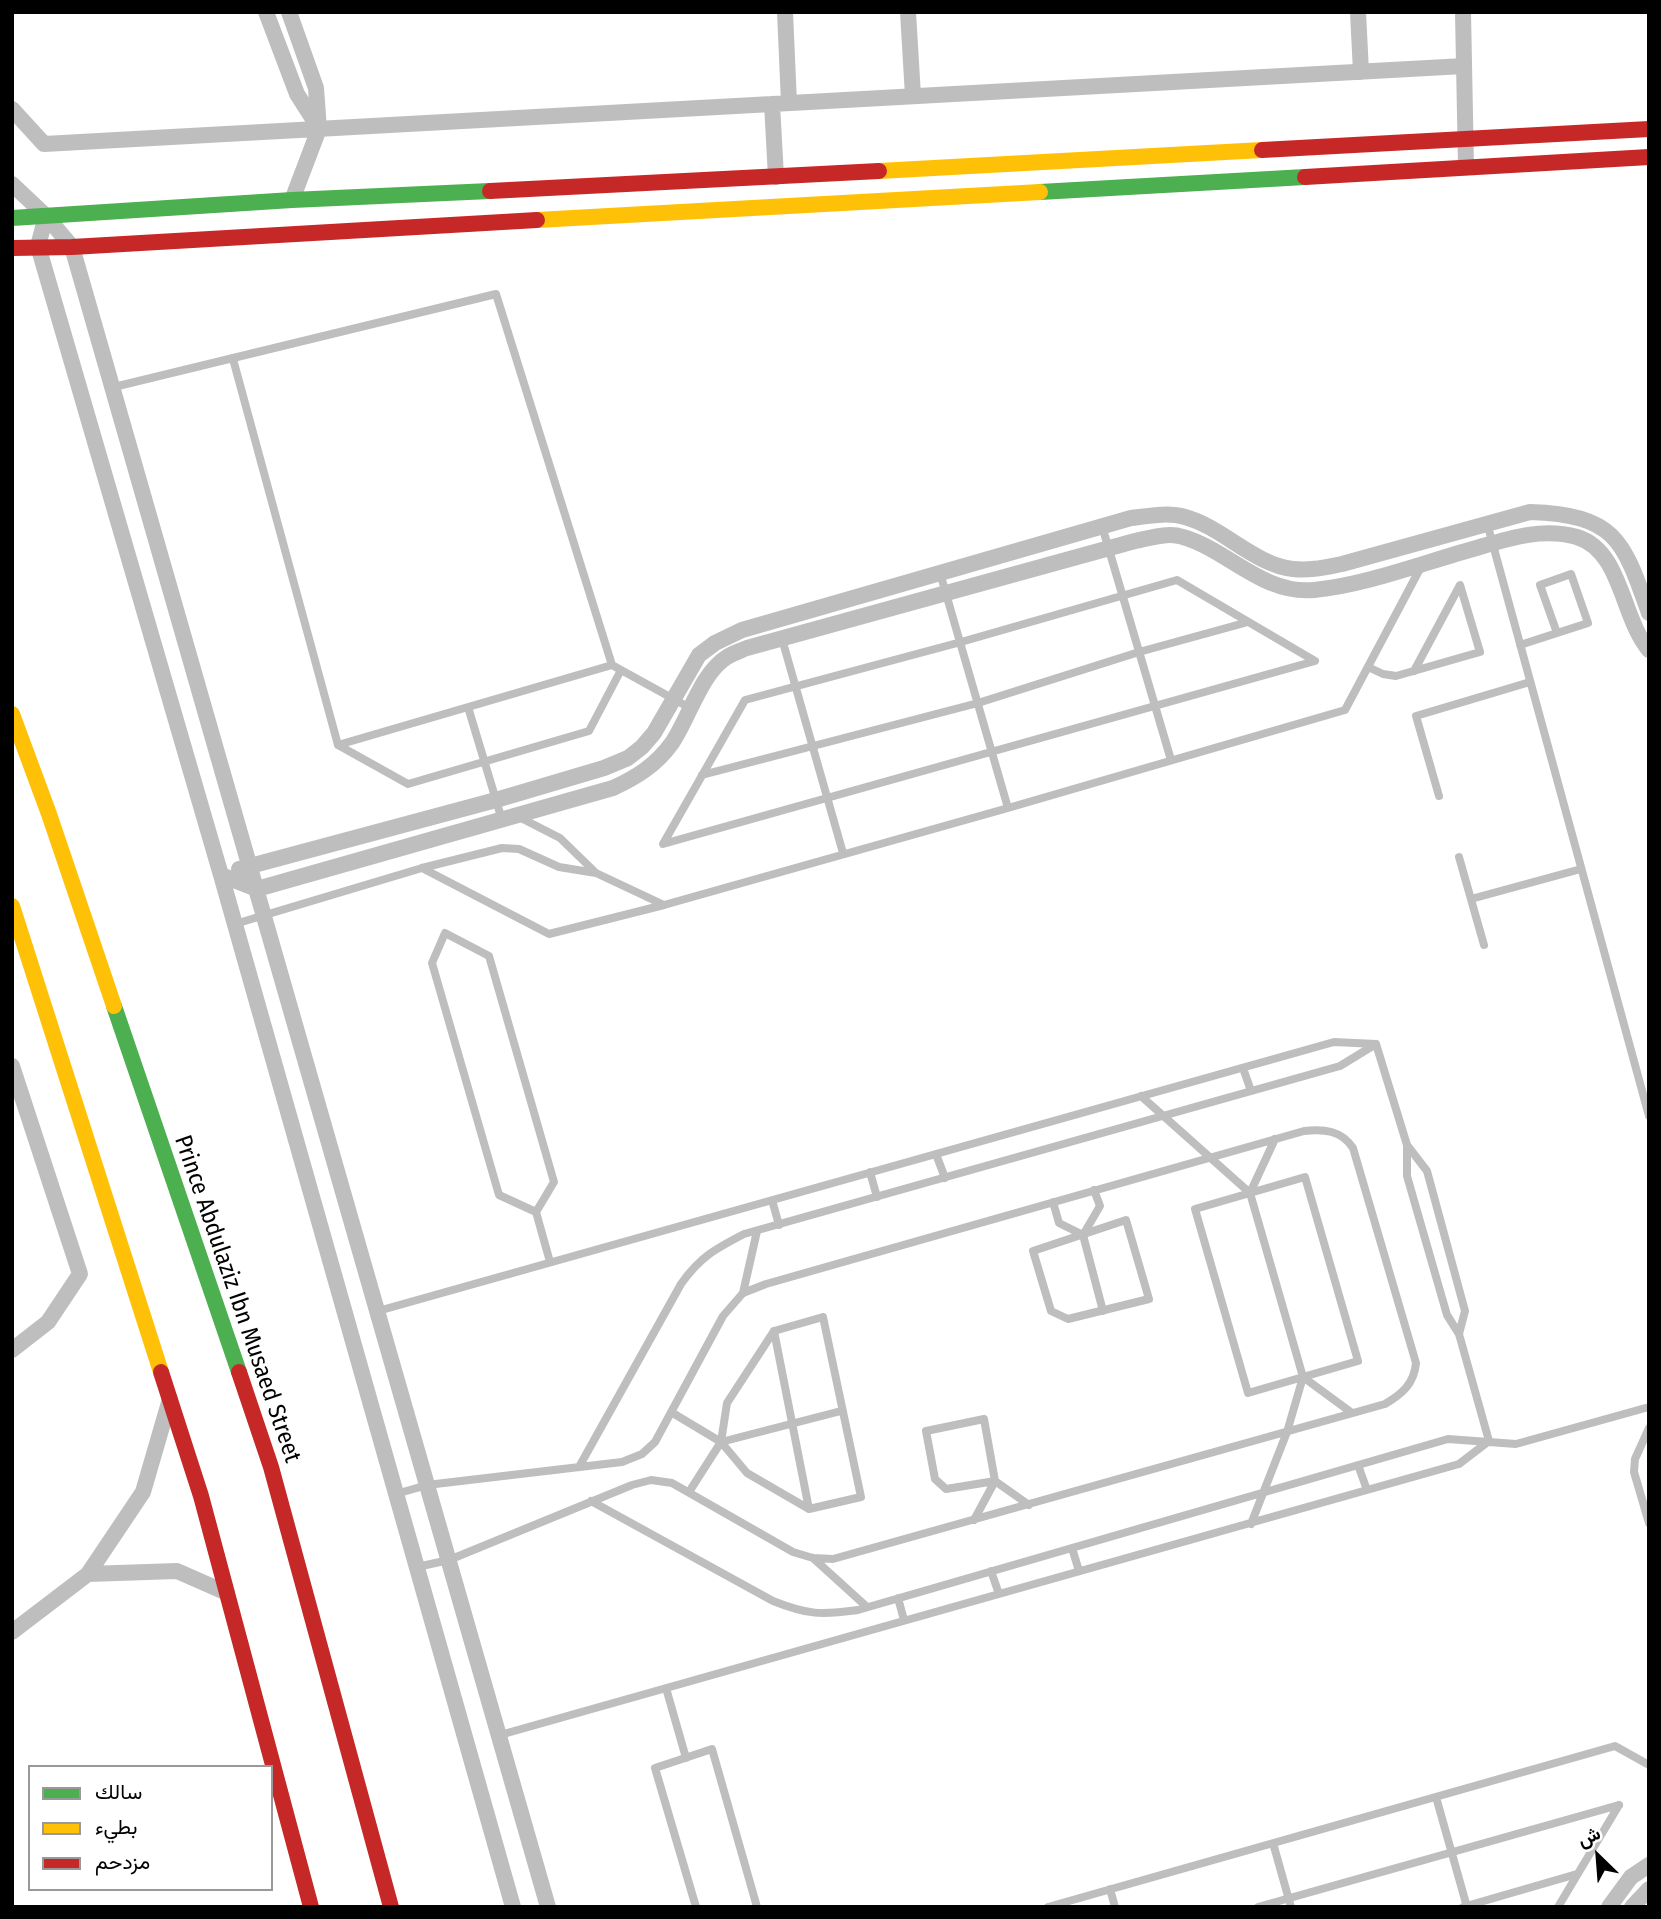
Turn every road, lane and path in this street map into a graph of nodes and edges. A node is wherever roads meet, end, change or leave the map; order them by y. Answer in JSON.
{"nodes":[{"id":1,"x":266,"y":12,"type":"edge"},
{"id":2,"x":289,"y":12,"type":"edge"},
{"id":3,"x":785,"y":12,"type":"edge"},
{"id":4,"x":908,"y":12,"type":"edge"},
{"id":5,"x":1358,"y":12,"type":"edge"},
{"id":6,"x":1463,"y":12,"type":"edge"},
{"id":7,"x":1464,"y":66,"type":"junction"},
{"id":8,"x":1361,"y":72,"type":"junction"},
{"id":9,"x":913,"y":96,"type":"junction"},
{"id":10,"x":789,"y":103,"type":"junction"},
{"id":11,"x":772,"y":104,"type":"junction"},
{"id":12,"x":12,"y":109,"type":"edge"},
{"id":13,"x":319,"y":129,"type":"junction"},
{"id":14,"x":1649,"y":129,"type":"edge"},
{"id":15,"x":1465,"y":139,"type":"junction"},
{"id":16,"x":1649,"y":157,"type":"edge"},
{"id":17,"x":1465,"y":167,"type":"junction"},
{"id":18,"x":776,"y":177,"type":"junction"},
{"id":19,"x":12,"y":184,"type":"edge"},
{"id":20,"x":292,"y":200,"type":"junction"},
{"id":21,"x":46,"y":216,"type":"junction"},
{"id":22,"x":12,"y":218,"type":"edge"},
{"id":23,"x":38,"y":246,"type":"junction"},
{"id":24,"x":72,"y":247,"type":"junction"},
{"id":25,"x":12,"y":248,"type":"edge"},
{"id":26,"x":233,"y":359,"type":"junction"},
{"id":27,"x":114,"y":387,"type":"junction"},
{"id":28,"x":1487,"y":523,"type":"junction"},
{"id":29,"x":1102,"y":526,"type":"junction"},
{"id":30,"x":1492,"y":543,"type":"junction"},
{"id":31,"x":1109,"y":548,"type":"junction"},
{"id":32,"x":1424,"y":563,"type":"junction"},
{"id":33,"x":940,"y":573,"type":"junction"},
{"id":34,"x":946,"y":593,"type":"junction"},
{"id":35,"x":1122,"y":595,"type":"junction"},
{"id":36,"x":1649,"y":613,"type":"edge"},
{"id":37,"x":1248,"y":622,"type":"junction"},
{"id":38,"x":1557,"y":633,"type":"junction"},
{"id":39,"x":782,"y":639,"type":"junction"},
{"id":40,"x":961,"y":642,"type":"junction"},
{"id":41,"x":1520,"y":645,"type":"junction"},
{"id":42,"x":1649,"y":650,"type":"edge"},
{"id":43,"x":1139,"y":652,"type":"junction"},
{"id":44,"x":612,"y":665,"type":"junction"},
{"id":45,"x":1368,"y":667,"type":"junction"},
{"id":46,"x":621,"y":670,"type":"junction"},
{"id":47,"x":1414,"y":671,"type":"junction"},
{"id":48,"x":1530,"y":682,"type":"junction"},
{"id":49,"x":795,"y":686,"type":"junction"},
{"id":50,"x":673,"y":699,"type":"junction"},
{"id":51,"x":978,"y":703,"type":"junction"},
{"id":52,"x":1155,"y":706,"type":"junction"},
{"id":53,"x":468,"y":707,"type":"junction"},
{"id":54,"x":690,"y":709,"type":"junction"},
{"id":55,"x":12,"y":714,"type":"edge"},
{"id":56,"x":338,"y":745,"type":"junction"},
{"id":57,"x":813,"y":746,"type":"junction"},
{"id":58,"x":992,"y":751,"type":"junction"},
{"id":59,"x":1171,"y":760,"type":"junction"},
{"id":60,"x":484,"y":762,"type":"junction"},
{"id":61,"x":702,"y":775,"type":"junction"},
{"id":62,"x":1439,"y":796,"type":"dead end"},
{"id":63,"x":827,"y":798,"type":"junction"},
{"id":64,"x":496,"y":800,"type":"junction"},
{"id":65,"x":1008,"y":808,"type":"junction"},
{"id":66,"x":510,"y":818,"type":"junction"},
{"id":67,"x":843,"y":853,"type":"junction"},
{"id":68,"x":1459,"y":857,"type":"dead end"},
{"id":69,"x":249,"y":866,"type":"junction"},
{"id":70,"x":422,"y":868,"type":"junction"},
{"id":71,"x":1581,"y":869,"type":"junction"},
{"id":72,"x":596,"y":873,"type":"junction"},
{"id":73,"x":221,"y":876,"type":"junction"},
{"id":74,"x":257,"y":889,"type":"junction"},
{"id":75,"x":1471,"y":899,"type":"junction"},
{"id":76,"x":664,"y":905,"type":"junction"},
{"id":77,"x":12,"y":906,"type":"edge"},
{"id":78,"x":264,"y":916,"type":"junction"},
{"id":79,"x":235,"y":924,"type":"junction"},
{"id":80,"x":1484,"y":945,"type":"dead end"},
{"id":81,"x":1377,"y":1044,"type":"junction"},
{"id":82,"x":12,"y":1066,"type":"edge"},
{"id":83,"x":1243,"y":1068,"type":"junction"},
{"id":84,"x":1251,"y":1091,"type":"junction"},
{"id":85,"x":1141,"y":1096,"type":"junction"},
{"id":86,"x":1164,"y":1116,"type":"junction"},
{"id":87,"x":1649,"y":1116,"type":"edge"},
{"id":88,"x":1275,"y":1139,"type":"junction"},
{"id":89,"x":1407,"y":1145,"type":"junction"},
{"id":90,"x":936,"y":1154,"type":"junction"},
{"id":91,"x":1211,"y":1157,"type":"junction"},
{"id":92,"x":870,"y":1172,"type":"junction"},
{"id":93,"x":945,"y":1178,"type":"junction"},
{"id":94,"x":1094,"y":1191,"type":"junction"},
{"id":95,"x":1250,"y":1193,"type":"junction"},
{"id":96,"x":877,"y":1197,"type":"junction"},
{"id":97,"x":772,"y":1200,"type":"junction"},
{"id":98,"x":1052,"y":1202,"type":"junction"},
{"id":99,"x":536,"y":1212,"type":"junction"},
{"id":100,"x":779,"y":1224,"type":"junction"},
{"id":101,"x":757,"y":1231,"type":"junction"},
{"id":102,"x":1083,"y":1235,"type":"junction"},
{"id":103,"x":550,"y":1262,"type":"junction"},
{"id":104,"x":743,"y":1293,"type":"junction"},
{"id":105,"x":378,"y":1311,"type":"junction"},
{"id":106,"x":1103,"y":1311,"type":"junction"},
{"id":107,"x":774,"y":1331,"type":"junction"},
{"id":108,"x":1459,"y":1334,"type":"junction"},
{"id":109,"x":12,"y":1350,"type":"edge"},
{"id":110,"x":1303,"y":1377,"type":"junction"},
{"id":111,"x":170,"y":1399,"type":"junction"},
{"id":112,"x":841,"y":1411,"type":"junction"},
{"id":113,"x":1648,"y":1411,"type":"edge"},
{"id":114,"x":671,"y":1412,"type":"junction"},
{"id":115,"x":1352,"y":1413,"type":"junction"},
{"id":116,"x":792,"y":1424,"type":"junction"},
{"id":117,"x":1649,"y":1428,"type":"edge"},
{"id":118,"x":1287,"y":1432,"type":"junction"},
{"id":119,"x":1489,"y":1441,"type":"junction"},
{"id":120,"x":721,"y":1442,"type":"junction"},
{"id":121,"x":1358,"y":1465,"type":"junction"},
{"id":122,"x":579,"y":1466,"type":"junction"},
{"id":123,"x":995,"y":1481,"type":"junction"},
{"id":124,"x":427,"y":1485,"type":"junction"},
{"id":125,"x":1367,"y":1490,"type":"junction"},
{"id":126,"x":689,"y":1492,"type":"junction"},
{"id":127,"x":1264,"y":1493,"type":"junction"},
{"id":128,"x":397,"y":1494,"type":"junction"},
{"id":129,"x":591,"y":1501,"type":"junction"},
{"id":130,"x":1029,"y":1505,"type":"junction"},
{"id":131,"x":808,"y":1509,"type":"junction"},
{"id":132,"x":974,"y":1520,"type":"junction"},
{"id":133,"x":1649,"y":1523,"type":"edge"},
{"id":134,"x":1251,"y":1524,"type":"junction"},
{"id":135,"x":1072,"y":1548,"type":"junction"},
{"id":136,"x":813,"y":1558,"type":"junction"},
{"id":137,"x":449,"y":1560,"type":"junction"},
{"id":138,"x":417,"y":1567,"type":"junction"},
{"id":139,"x":991,"y":1571,"type":"junction"},
{"id":140,"x":1079,"y":1572,"type":"junction"},
{"id":141,"x":88,"y":1574,"type":"junction"},
{"id":142,"x":227,"y":1593,"type":"junction"},
{"id":143,"x":999,"y":1594,"type":"junction"},
{"id":144,"x":898,"y":1598,"type":"junction"},
{"id":145,"x":867,"y":1607,"type":"junction"},
{"id":146,"x":904,"y":1620,"type":"junction"},
{"id":147,"x":12,"y":1632,"type":"edge"},
{"id":148,"x":666,"y":1688,"type":"junction"},
{"id":149,"x":499,"y":1735,"type":"junction"},
{"id":150,"x":686,"y":1758,"type":"junction"},
{"id":151,"x":1649,"y":1765,"type":"edge"},
{"id":152,"x":1436,"y":1797,"type":"junction"},
{"id":153,"x":1273,"y":1843,"type":"junction"},
{"id":154,"x":1451,"y":1852,"type":"junction"},
{"id":155,"x":1649,"y":1865,"type":"edge"},
{"id":156,"x":1577,"y":1874,"type":"junction"},
{"id":157,"x":1110,"y":1889,"type":"junction"},
{"id":158,"x":1649,"y":1889,"type":"edge"},
{"id":159,"x":1290,"y":1902,"type":"edge"},
{"id":160,"x":1466,"y":1906,"type":"edge"},
{"id":161,"x":311,"y":1907,"type":"edge"},
{"id":162,"x":391,"y":1907,"type":"edge"},
{"id":163,"x":513,"y":1907,"type":"edge"},
{"id":164,"x":548,"y":1907,"type":"edge"},
{"id":165,"x":696,"y":1907,"type":"edge"},
{"id":166,"x":757,"y":1907,"type":"edge"},
{"id":167,"x":1048,"y":1907,"type":"edge"},
{"id":168,"x":1115,"y":1907,"type":"edge"},
{"id":169,"x":1258,"y":1907,"type":"edge"},
{"id":170,"x":1558,"y":1907,"type":"edge"},
{"id":171,"x":1609,"y":1907,"type":"edge"},
{"id":172,"x":1632,"y":1907,"type":"edge"}],
"edges":[{"from":1,"to":13,"type":"street"},
{"from":2,"to":13,"type":"street"},
{"from":3,"to":10,"type":"street"},
{"from":4,"to":9,"type":"street"},
{"from":5,"to":8,"type":"street"},
{"from":6,"to":7,"type":"street"},
{"from":7,"to":8,"type":"street"},
{"from":7,"to":15,"type":"street"},
{"from":8,"to":9,"type":"street"},
{"from":9,"to":10,"type":"street"},
{"from":10,"to":11,"type":"street"},
{"from":11,"to":13,"type":"street"},
{"from":11,"to":18,"type":"street"},
{"from":12,"to":13,"type":"street"},
{"from":13,"to":20,"type":"street"},
{"from":14,"to":15,"type":"street"},
{"from":15,"to":17,"type":"street"},
{"from":15,"to":18,"type":"street"},
{"from":16,"to":17,"type":"street"},
{"from":17,"to":24,"type":"street"},
{"from":18,"to":20,"type":"street"},
{"from":19,"to":21,"type":"street"},
{"from":20,"to":21,"type":"street"},
{"from":21,"to":22,"type":"street"},
{"from":21,"to":23,"type":"street"},
{"from":21,"to":24,"type":"street"},
{"from":23,"to":24,"type":"street"},
{"from":23,"to":25,"type":"street"},
{"from":23,"to":73,"type":"street"},
{"from":24,"to":27,"type":"street"},
{"from":26,"to":27,"type":"lane"},
{"from":26,"to":44,"type":"lane"},
{"from":26,"to":56,"type":"lane"},
{"from":27,"to":69,"type":"street"},
{"from":28,"to":29,"type":"street"},
{"from":28,"to":30,"type":"lane"},
{"from":28,"to":36,"type":"street"},
{"from":29,"to":31,"type":"lane"},
{"from":29,"to":33,"type":"street"},
{"from":30,"to":32,"type":"street"},
{"from":30,"to":41,"type":"lane"},
{"from":30,"to":42,"type":"street"},
{"from":31,"to":32,"type":"street"},
{"from":31,"to":34,"type":"street"},
{"from":31,"to":35,"type":"lane"},
{"from":32,"to":45,"type":"lane"},
{"from":33,"to":34,"type":"lane"},
{"from":33,"to":50,"type":"street"},
{"from":34,"to":39,"type":"street"},
{"from":34,"to":40,"type":"lane"},
{"from":35,"to":37,"type":"lane"},
{"from":35,"to":40,"type":"lane"},
{"from":35,"to":43,"type":"lane"},
{"from":37,"to":43,"type":"lane"},
{"from":37,"to":52,"type":"lane"},
{"from":38,"to":38,"type":"lane"},
{"from":38,"to":41,"type":"lane"},
{"from":39,"to":49,"type":"lane"},
{"from":39,"to":54,"type":"street"},
{"from":40,"to":49,"type":"lane"},
{"from":40,"to":51,"type":"lane"},
{"from":41,"to":48,"type":"lane"},
{"from":43,"to":51,"type":"lane"},
{"from":43,"to":52,"type":"lane"},
{"from":44,"to":46,"type":"lane"},
{"from":44,"to":53,"type":"lane"},
{"from":45,"to":47,"type":"lane"},
{"from":45,"to":59,"type":"lane"},
{"from":46,"to":50,"type":"lane"},
{"from":46,"to":60,"type":"lane"},
{"from":47,"to":47,"type":"lane"},
{"from":48,"to":62,"type":"lane"},
{"from":48,"to":71,"type":"lane"},
{"from":49,"to":57,"type":"lane"},
{"from":49,"to":61,"type":"lane"},
{"from":50,"to":54,"type":"lane"},
{"from":50,"to":64,"type":"street"},
{"from":51,"to":57,"type":"lane"},
{"from":51,"to":58,"type":"lane"},
{"from":52,"to":58,"type":"lane"},
{"from":52,"to":59,"type":"lane"},
{"from":53,"to":56,"type":"lane"},
{"from":53,"to":60,"type":"lane"},
{"from":54,"to":66,"type":"street"},
{"from":55,"to":162,"type":"street","name":"Prince Abdulaziz Ibn Musaed Street"},
{"from":56,"to":60,"type":"lane"},
{"from":57,"to":61,"type":"lane"},
{"from":57,"to":63,"type":"lane"},
{"from":58,"to":63,"type":"lane"},
{"from":58,"to":65,"type":"lane"},
{"from":59,"to":65,"type":"lane"},
{"from":60,"to":64,"type":"lane"},
{"from":61,"to":63,"type":"lane"},
{"from":63,"to":67,"type":"lane"},
{"from":64,"to":66,"type":"lane"},
{"from":64,"to":69,"type":"street"},
{"from":65,"to":67,"type":"lane"},
{"from":66,"to":72,"type":"lane"},
{"from":66,"to":74,"type":"street"},
{"from":67,"to":76,"type":"lane"},
{"from":68,"to":75,"type":"lane"},
{"from":69,"to":73,"type":"street"},
{"from":69,"to":74,"type":"street"},
{"from":70,"to":72,"type":"lane"},
{"from":70,"to":76,"type":"lane"},
{"from":70,"to":78,"type":"lane"},
{"from":71,"to":75,"type":"lane"},
{"from":71,"to":87,"type":"lane"},
{"from":72,"to":76,"type":"lane"},
{"from":73,"to":74,"type":"street"},
{"from":73,"to":79,"type":"street"},
{"from":74,"to":78,"type":"street"},
{"from":75,"to":80,"type":"lane"},
{"from":77,"to":111,"type":"street"},
{"from":78,"to":79,"type":"lane"},
{"from":78,"to":105,"type":"street"},
{"from":79,"to":128,"type":"street"},
{"from":81,"to":83,"type":"lane"},
{"from":81,"to":84,"type":"lane"},
{"from":81,"to":89,"type":"lane"},
{"from":82,"to":109,"type":"street"},
{"from":83,"to":84,"type":"lane"},
{"from":83,"to":85,"type":"lane"},
{"from":84,"to":86,"type":"lane"},
{"from":85,"to":86,"type":"lane"},
{"from":85,"to":90,"type":"lane"},
{"from":86,"to":91,"type":"lane"},
{"from":86,"to":93,"type":"lane"},
{"from":88,"to":91,"type":"lane"},
{"from":88,"to":95,"type":"lane"},
{"from":88,"to":115,"type":"lane"},
{"from":89,"to":108,"type":"lane"},
{"from":89,"to":108,"type":"lane"},
{"from":90,"to":92,"type":"lane"},
{"from":90,"to":93,"type":"lane"},
{"from":91,"to":94,"type":"lane"},
{"from":91,"to":95,"type":"lane"},
{"from":92,"to":96,"type":"lane"},
{"from":92,"to":97,"type":"lane"},
{"from":93,"to":96,"type":"lane"},
{"from":94,"to":98,"type":"lane"},
{"from":94,"to":102,"type":"lane"},
{"from":95,"to":110,"type":"lane"},
{"from":95,"to":110,"type":"lane"},
{"from":95,"to":110,"type":"lane"},
{"from":96,"to":100,"type":"lane"},
{"from":97,"to":100,"type":"lane"},
{"from":97,"to":103,"type":"lane"},
{"from":98,"to":102,"type":"lane"},
{"from":98,"to":104,"type":"lane"},
{"from":99,"to":99,"type":"lane"},
{"from":99,"to":103,"type":"lane"},
{"from":100,"to":101,"type":"lane"},
{"from":101,"to":104,"type":"lane"},
{"from":101,"to":122,"type":"lane"},
{"from":102,"to":106,"type":"lane"},
{"from":102,"to":106,"type":"lane"},
{"from":102,"to":106,"type":"lane"},
{"from":103,"to":105,"type":"lane"},
{"from":104,"to":114,"type":"lane"},
{"from":105,"to":124,"type":"street"},
{"from":107,"to":112,"type":"lane"},
{"from":107,"to":116,"type":"lane"},
{"from":107,"to":120,"type":"lane"},
{"from":108,"to":119,"type":"lane"},
{"from":110,"to":115,"type":"lane"},
{"from":110,"to":118,"type":"lane"},
{"from":111,"to":141,"type":"street"},
{"from":111,"to":142,"type":"street"},
{"from":112,"to":116,"type":"lane"},
{"from":112,"to":131,"type":"lane"},
{"from":113,"to":119,"type":"lane"},
{"from":114,"to":120,"type":"lane"},
{"from":114,"to":122,"type":"lane"},
{"from":115,"to":118,"type":"lane"},
{"from":116,"to":120,"type":"lane"},
{"from":116,"to":131,"type":"lane"},
{"from":117,"to":133,"type":"lane"},
{"from":118,"to":127,"type":"lane"},
{"from":118,"to":130,"type":"lane"},
{"from":119,"to":121,"type":"lane"},
{"from":119,"to":125,"type":"lane"},
{"from":120,"to":126,"type":"lane"},
{"from":120,"to":131,"type":"lane"},
{"from":121,"to":125,"type":"lane"},
{"from":121,"to":127,"type":"lane"},
{"from":122,"to":124,"type":"lane"},
{"from":123,"to":123,"type":"lane"},
{"from":123,"to":130,"type":"lane"},
{"from":123,"to":132,"type":"lane"},
{"from":124,"to":128,"type":"lane"},
{"from":124,"to":137,"type":"street"},
{"from":125,"to":134,"type":"lane"},
{"from":126,"to":129,"type":"lane"},
{"from":126,"to":136,"type":"lane"},
{"from":127,"to":134,"type":"lane"},
{"from":127,"to":135,"type":"lane"},
{"from":128,"to":138,"type":"street"},
{"from":129,"to":137,"type":"lane"},
{"from":129,"to":145,"type":"lane"},
{"from":130,"to":132,"type":"lane"},
{"from":132,"to":136,"type":"lane"},
{"from":134,"to":140,"type":"lane"},
{"from":135,"to":139,"type":"lane"},
{"from":135,"to":140,"type":"lane"},
{"from":136,"to":145,"type":"lane"},
{"from":137,"to":138,"type":"lane"},
{"from":137,"to":149,"type":"street"},
{"from":138,"to":163,"type":"street"},
{"from":139,"to":143,"type":"lane"},
{"from":139,"to":144,"type":"lane"},
{"from":140,"to":143,"type":"lane"},
{"from":141,"to":142,"type":"street"},
{"from":141,"to":147,"type":"street"},
{"from":142,"to":161,"type":"street"},
{"from":143,"to":146,"type":"lane"},
{"from":144,"to":145,"type":"lane"},
{"from":144,"to":146,"type":"lane"},
{"from":146,"to":148,"type":"lane"},
{"from":148,"to":149,"type":"lane"},
{"from":148,"to":150,"type":"lane"},
{"from":149,"to":164,"type":"street"},
{"from":150,"to":165,"type":"lane"},
{"from":150,"to":166,"type":"lane"},
{"from":151,"to":152,"type":"lane"},
{"from":152,"to":153,"type":"lane"},
{"from":152,"to":154,"type":"lane"},
{"from":153,"to":157,"type":"lane"},
{"from":153,"to":159,"type":"lane"},
{"from":154,"to":156,"type":"lane"},
{"from":154,"to":159,"type":"lane"},
{"from":154,"to":160,"type":"lane"},
{"from":155,"to":171,"type":"street"},
{"from":156,"to":160,"type":"lane"},
{"from":156,"to":170,"type":"lane"},
{"from":157,"to":167,"type":"lane"},
{"from":157,"to":168,"type":"lane"},
{"from":158,"to":172,"type":"street"},
{"from":159,"to":169,"type":"lane"}]}
